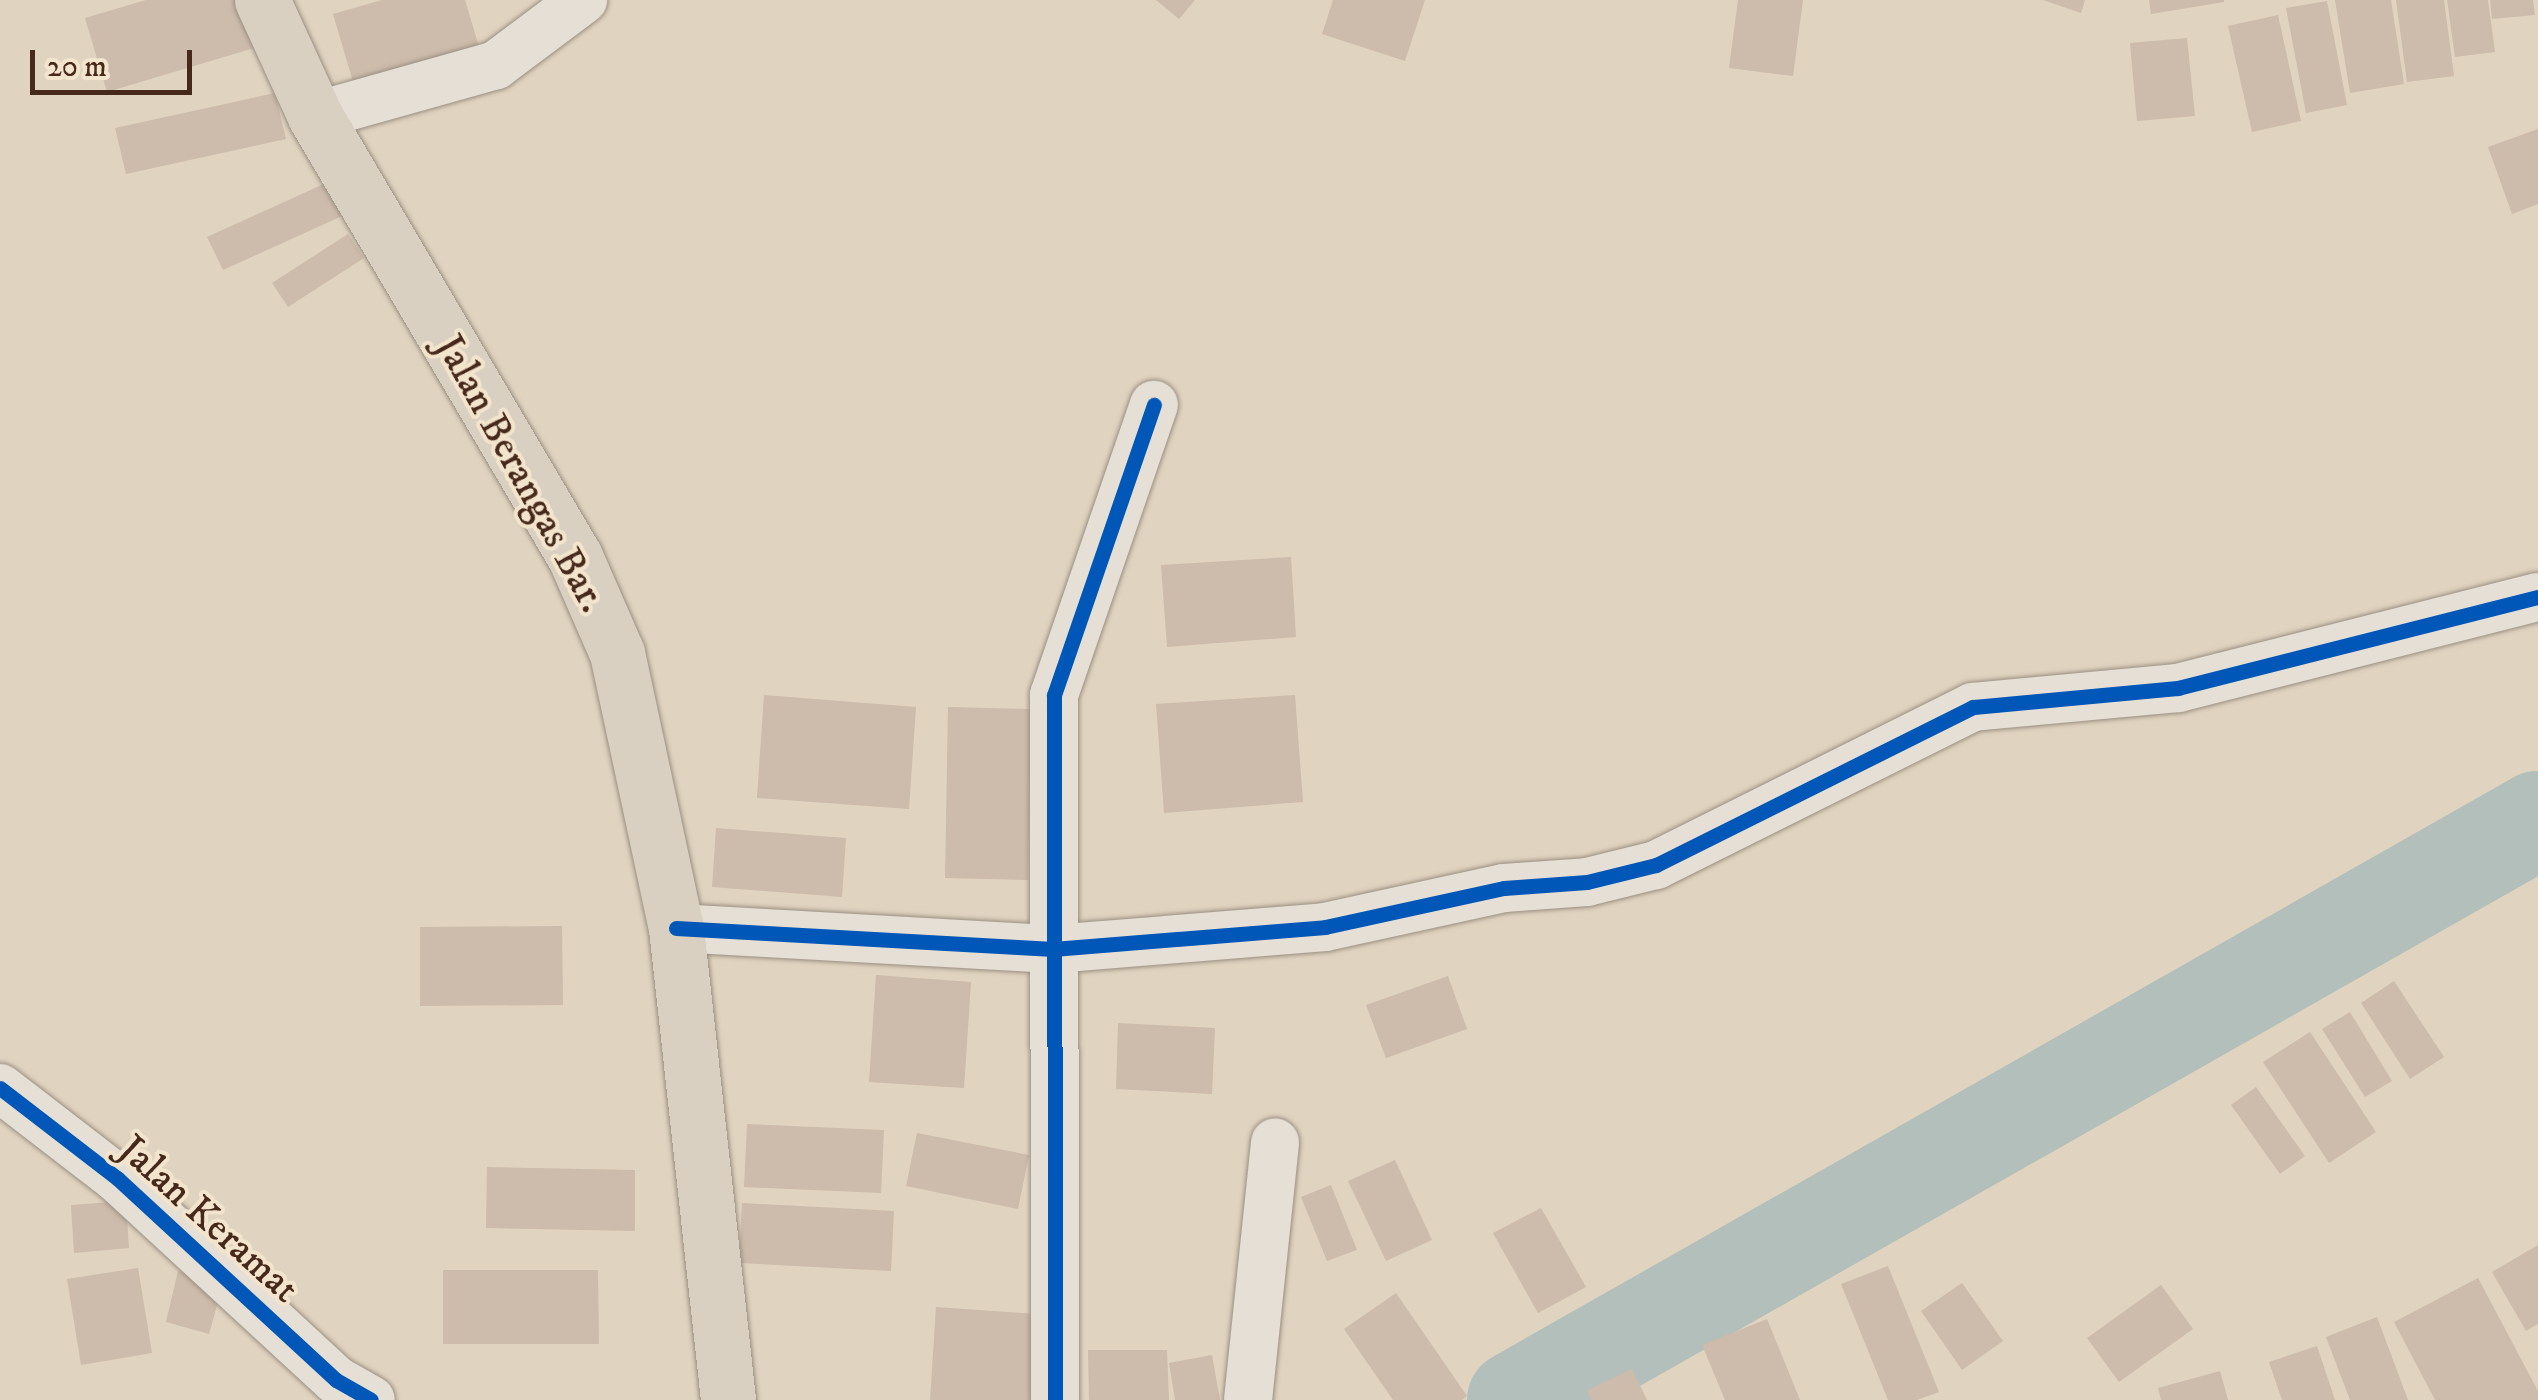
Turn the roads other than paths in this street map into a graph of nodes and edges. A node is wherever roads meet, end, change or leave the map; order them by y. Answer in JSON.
{"nodes":[{"id":1,"x":262,"y":0,"type":"edge"},
{"id":2,"x":583,"y":0,"type":"edge"},
{"id":3,"x":315,"y":116,"type":"junction"},
{"id":4,"x":1154,"y":406,"type":"dead end"},
{"id":5,"x":2538,"y":597,"type":"edge"},
{"id":6,"x":676,"y":928,"type":"junction"},
{"id":7,"x":1053,"y":949,"type":"junction"},
{"id":8,"x":0,"y":1088,"type":"edge"},
{"id":9,"x":1275,"y":1142,"type":"dead end"},
{"id":10,"x":371,"y":1400,"type":"edge"},
{"id":11,"x":728,"y":1400,"type":"edge"},
{"id":12,"x":1055,"y":1400,"type":"edge"},
{"id":13,"x":1248,"y":1400,"type":"edge"}],
"edges":[{"from":1,"to":3,"type":"main road","name":"Jalan Berangas Bar."},
{"from":2,"to":3,"type":"street"},
{"from":3,"to":6,"type":"main road","name":"Jalan Berangas Bar."},
{"from":4,"to":7,"type":"street"},
{"from":5,"to":7,"type":"street"},
{"from":6,"to":7,"type":"street"},
{"from":6,"to":11,"type":"main road","name":"Jalan Berangas Bar."},
{"from":7,"to":12,"type":"street"},
{"from":8,"to":10,"type":"street","name":"Jalan Keramat"},
{"from":9,"to":13,"type":"street"}]}
